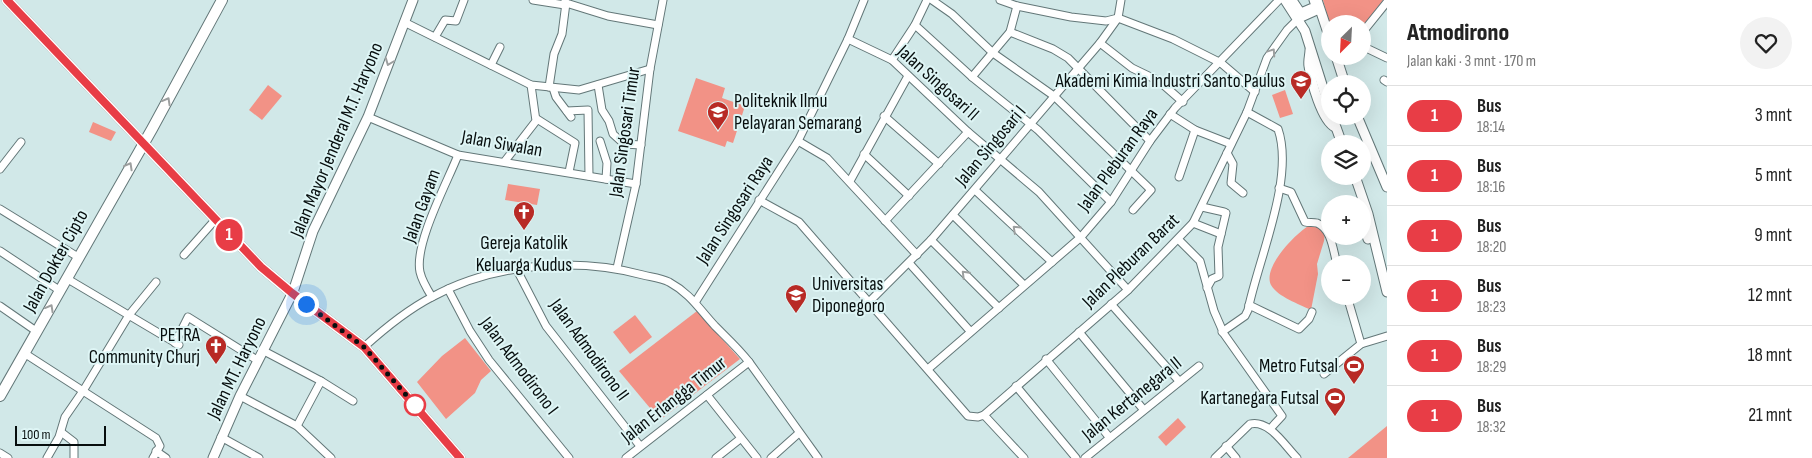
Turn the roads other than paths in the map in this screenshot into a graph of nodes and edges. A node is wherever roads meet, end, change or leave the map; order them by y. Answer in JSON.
{"nodes":[{"id":1,"x":7,"y":0,"type":"edge"},
{"id":2,"x":222,"y":0,"type":"edge"},
{"id":3,"x":413,"y":0,"type":"edge"},
{"id":4,"x":464,"y":0,"type":"edge"},
{"id":5,"x":533,"y":0,"type":"edge"},
{"id":6,"x":663,"y":0,"type":"edge"},
{"id":7,"x":864,"y":0,"type":"edge"},
{"id":8,"x":927,"y":0,"type":"edge"},
{"id":9,"x":932,"y":0,"type":"edge"},
{"id":10,"x":1000,"y":0,"type":"edge"},
{"id":11,"x":1121,"y":0,"type":"edge"},
{"id":12,"x":1279,"y":0,"type":"edge"},
{"id":13,"x":1285,"y":0,"type":"edge"},
{"id":14,"x":1293,"y":0,"type":"edge"},
{"id":15,"x":1313,"y":0,"type":"edge"},
{"id":16,"x":1387,"y":2,"type":"edge"},
{"id":17,"x":565,"y":3,"type":"edge"},
{"id":18,"x":1318,"y":4,"type":"edge"},
{"id":19,"x":1017,"y":6,"type":"junction"},
{"id":20,"x":1384,"y":11,"type":"edge"},
{"id":21,"x":1118,"y":18,"type":"junction"},
{"id":22,"x":1299,"y":18,"type":"junction"},
{"id":23,"x":404,"y":22,"type":"junction"},
{"id":24,"x":1371,"y":24,"type":"edge"},
{"id":25,"x":658,"y":25,"type":"junction"},
{"id":26,"x":915,"y":25,"type":"junction"},
{"id":27,"x":1010,"y":32,"type":"junction"},
{"id":28,"x":435,"y":37,"type":"junction"},
{"id":29,"x":848,"y":39,"type":"junction"},
{"id":30,"x":1100,"y":43,"type":"junction"},
{"id":31,"x":1311,"y":45,"type":"junction"},
{"id":32,"x":500,"y":47,"type":"dead end"},
{"id":33,"x":1371,"y":50,"type":"edge"},
{"id":34,"x":994,"y":53,"type":"junction"},
{"id":35,"x":1387,"y":58,"type":"edge"},
{"id":36,"x":892,"y":60,"type":"junction"},
{"id":37,"x":1221,"y":63,"type":"junction"},
{"id":38,"x":491,"y":65,"type":"junction"},
{"id":39,"x":1080,"y":67,"type":"junction"},
{"id":40,"x":650,"y":69,"type":"junction"},
{"id":41,"x":908,"y":76,"type":"junction"},
{"id":42,"x":972,"y":77,"type":"junction"},
{"id":43,"x":1321,"y":79,"type":"edge"},
{"id":44,"x":531,"y":85,"type":"junction"},
{"id":45,"x":598,"y":85,"type":"junction"},
{"id":46,"x":551,"y":87,"type":"junction"},
{"id":47,"x":1255,"y":92,"type":"junction"},
{"id":48,"x":1054,"y":96,"type":"junction"},
{"id":49,"x":1183,"y":102,"type":"junction"},
{"id":50,"x":1247,"y":112,"type":"junction"},
{"id":51,"x":1170,"y":114,"type":"junction"},
{"id":52,"x":884,"y":116,"type":"junction"},
{"id":53,"x":368,"y":117,"type":"junction"},
{"id":54,"x":537,"y":119,"type":"junction"},
{"id":55,"x":1031,"y":124,"type":"junction"},
{"id":56,"x":1361,"y":125,"type":"edge"},
{"id":57,"x":1335,"y":127,"type":"junction"},
{"id":58,"x":1195,"y":130,"type":"junction"},
{"id":59,"x":968,"y":132,"type":"junction"},
{"id":60,"x":1335,"y":135,"type":"edge"},
{"id":61,"x":1338,"y":135,"type":"edge"},
{"id":62,"x":600,"y":141,"type":"dead end"},
{"id":63,"x":798,"y":141,"type":"junction"},
{"id":64,"x":1150,"y":141,"type":"junction"},
{"id":65,"x":21,"y":142,"type":"dead end"},
{"id":66,"x":142,"y":143,"type":"junction"},
{"id":67,"x":1231,"y":144,"type":"junction"},
{"id":68,"x":641,"y":145,"type":"junction"},
{"id":69,"x":1227,"y":153,"type":"junction"},
{"id":70,"x":864,"y":154,"type":"junction"},
{"id":71,"x":458,"y":155,"type":"junction"},
{"id":72,"x":1001,"y":159,"type":"junction"},
{"id":73,"x":505,"y":161,"type":"junction"},
{"id":74,"x":939,"y":164,"type":"junction"},
{"id":75,"x":0,"y":169,"type":"edge"},
{"id":76,"x":1131,"y":171,"type":"junction"},
{"id":77,"x":569,"y":172,"type":"junction"},
{"id":78,"x":1384,"y":172,"type":"edge"},
{"id":79,"x":589,"y":176,"type":"junction"},
{"id":80,"x":1179,"y":177,"type":"dead end"},
{"id":81,"x":606,"y":178,"type":"junction"},
{"id":82,"x":850,"y":181,"type":"junction"},
{"id":83,"x":636,"y":184,"type":"junction"},
{"id":84,"x":1358,"y":185,"type":"edge"},
{"id":85,"x":1387,"y":187,"type":"edge"},
{"id":86,"x":1279,"y":188,"type":"junction"},
{"id":87,"x":974,"y":190,"type":"junction"},
{"id":88,"x":1243,"y":193,"type":"dead end"},
{"id":89,"x":909,"y":196,"type":"junction"},
{"id":90,"x":759,"y":200,"type":"junction"},
{"id":91,"x":1111,"y":202,"type":"junction"},
{"id":92,"x":1202,"y":207,"type":"junction"},
{"id":93,"x":1133,"y":210,"type":"dead end"},
{"id":94,"x":1,"y":212,"type":"edge"},
{"id":95,"x":952,"y":215,"type":"junction"},
{"id":96,"x":215,"y":220,"type":"junction"},
{"id":97,"x":886,"y":221,"type":"junction"},
{"id":98,"x":1194,"y":223,"type":"junction"},
{"id":99,"x":1321,"y":226,"type":"edge"},
{"id":100,"x":1221,"y":234,"type":"junction"},
{"id":101,"x":1081,"y":237,"type":"junction"},
{"id":102,"x":931,"y":240,"type":"junction"},
{"id":103,"x":1179,"y":240,"type":"junction"},
{"id":104,"x":1370,"y":245,"type":"edge"},
{"id":105,"x":0,"y":251,"type":"edge"},
{"id":106,"x":184,"y":255,"type":"dead end"},
{"id":107,"x":917,"y":255,"type":"junction"},
{"id":108,"x":78,"y":257,"type":"junction"},
{"id":109,"x":1052,"y":262,"type":"junction"},
{"id":110,"x":910,"y":264,"type":"junction"},
{"id":111,"x":617,"y":268,"type":"junction"},
{"id":112,"x":517,"y":270,"type":"junction"},
{"id":113,"x":66,"y":278,"type":"junction"},
{"id":114,"x":156,"y":282,"type":"dead end"},
{"id":115,"x":1024,"y":285,"type":"junction"},
{"id":116,"x":1207,"y":288,"type":"junction"},
{"id":117,"x":448,"y":289,"type":"junction"},
{"id":118,"x":60,"y":290,"type":"junction"},
{"id":119,"x":1128,"y":290,"type":"junction"},
{"id":120,"x":1387,"y":292,"type":"edge"},
{"id":121,"x":292,"y":293,"type":"junction"},
{"id":122,"x":432,"y":297,"type":"junction"},
{"id":123,"x":696,"y":301,"type":"junction"},
{"id":124,"x":1387,"y":301,"type":"edge"},
{"id":125,"x":869,"y":302,"type":"junction"},
{"id":126,"x":1111,"y":304,"type":"junction"},
{"id":127,"x":1249,"y":305,"type":"junction"},
{"id":128,"x":1350,"y":305,"type":"edge"},
{"id":129,"x":0,"y":306,"type":"edge"},
{"id":130,"x":999,"y":308,"type":"junction"},
{"id":131,"x":1312,"y":312,"type":"dead end"},
{"id":132,"x":129,"y":315,"type":"junction"},
{"id":133,"x":36,"y":331,"type":"junction"},
{"id":134,"x":970,"y":331,"type":"junction"},
{"id":135,"x":1080,"y":332,"type":"junction"},
{"id":136,"x":1222,"y":332,"type":"junction"},
{"id":137,"x":1387,"y":336,"type":"edge"},
{"id":138,"x":1361,"y":344,"type":"junction"},
{"id":139,"x":363,"y":346,"type":"junction"},
{"id":140,"x":262,"y":350,"type":"junction"},
{"id":141,"x":24,"y":353,"type":"junction"},
{"id":142,"x":1046,"y":359,"type":"junction"},
{"id":143,"x":257,"y":360,"type":"junction"},
{"id":144,"x":749,"y":362,"type":"junction"},
{"id":145,"x":1199,"y":366,"type":"dead end"},
{"id":146,"x":928,"y":369,"type":"junction"},
{"id":147,"x":1324,"y":374,"type":"dead end"},
{"id":148,"x":321,"y":381,"type":"junction"},
{"id":149,"x":1180,"y":381,"type":"junction"},
{"id":150,"x":1016,"y":386,"type":"junction"},
{"id":151,"x":83,"y":391,"type":"junction"},
{"id":152,"x":707,"y":395,"type":"junction"},
{"id":153,"x":0,"y":396,"type":"edge"},
{"id":154,"x":240,"y":396,"type":"junction"},
{"id":155,"x":353,"y":401,"type":"dead end"},
{"id":156,"x":1143,"y":410,"type":"junction"},
{"id":157,"x":984,"y":415,"type":"junction"},
{"id":158,"x":297,"y":426,"type":"junction"},
{"id":159,"x":1270,"y":429,"type":"junction"},
{"id":160,"x":61,"y":432,"type":"junction"},
{"id":161,"x":799,"y":433,"type":"junction"},
{"id":162,"x":221,"y":437,"type":"junction"},
{"id":163,"x":1109,"y":437,"type":"junction"},
{"id":164,"x":740,"y":439,"type":"junction"},
{"id":165,"x":640,"y":446,"type":"junction"},
{"id":166,"x":1226,"y":446,"type":"junction"},
{"id":167,"x":0,"y":454,"type":"edge"},
{"id":168,"x":155,"y":455,"type":"edge"},
{"id":169,"x":8,"y":458,"type":"edge"},
{"id":170,"x":47,"y":458,"type":"edge"},
{"id":171,"x":74,"y":458,"type":"edge"},
{"id":172,"x":166,"y":458,"type":"edge"},
{"id":173,"x":213,"y":458,"type":"edge"},
{"id":174,"x":259,"y":458,"type":"edge"},
{"id":175,"x":331,"y":458,"type":"edge"},
{"id":176,"x":460,"y":458,"type":"edge"},
{"id":177,"x":569,"y":458,"type":"edge"},
{"id":178,"x":626,"y":458,"type":"edge"},
{"id":179,"x":716,"y":458,"type":"edge"},
{"id":180,"x":757,"y":458,"type":"edge"},
{"id":181,"x":771,"y":458,"type":"edge"},
{"id":182,"x":818,"y":458,"type":"edge"},
{"id":183,"x":1024,"y":458,"type":"edge"},
{"id":184,"x":1076,"y":458,"type":"edge"},
{"id":185,"x":1085,"y":458,"type":"edge"},
{"id":186,"x":1215,"y":458,"type":"edge"},
{"id":187,"x":1236,"y":458,"type":"edge"},
{"id":188,"x":1297,"y":458,"type":"edge"}],
"edges":[{"from":1,"to":66,"type":"main road"},
{"from":66,"to":2,"type":"highway","name":"Jalan Dokter Cipto","one_way":true},
{"from":3,"to":23,"type":"main road","name":"Jalan Mayor Jenderal M.T. Haryono"},
{"from":4,"to":28,"type":"street"},
{"from":5,"to":17,"type":"street"},
{"from":6,"to":25,"type":"street","name":"Jalan Singosari Timur"},
{"from":7,"to":29,"type":"street","name":"Jalan Singosari Raya"},
{"from":8,"to":26,"type":"street"},
{"from":9,"to":34,"type":"street"},
{"from":10,"to":19,"type":"street"},
{"from":11,"to":21,"type":"street","name":"Jalan Singosari I"},
{"from":12,"to":37,"type":"street","name":"Jalan Pleburan Raya"},
{"from":13,"to":22,"type":"main road"},
{"from":14,"to":15,"type":"street"},
{"from":16,"to":20,"type":"street"},
{"from":17,"to":25,"type":"street"},
{"from":17,"to":46,"type":"street"},
{"from":18,"to":22,"type":"main road"},
{"from":19,"to":21,"type":"street"},
{"from":19,"to":27,"type":"street"},
{"from":20,"to":24,"type":"street"},
{"from":21,"to":30,"type":"street","name":"Jalan Singosari I"},
{"from":21,"to":37,"type":"street"},
{"from":22,"to":31,"type":"main road"},
{"from":47,"to":22,"type":"street","name":"Jalan Pleburan Barat","one_way":true},
{"from":23,"to":28,"type":"street"},
{"from":23,"to":53,"type":"main road","name":"Jalan Mayor Jenderal M.T. Haryono","one_way":true},
{"from":25,"to":40,"type":"street","name":"Jalan Singosari Timur"},
{"from":26,"to":36,"type":"street"},
{"from":26,"to":42,"type":"street"},
{"from":27,"to":34,"type":"street"},
{"from":27,"to":39,"type":"street"},
{"from":28,"to":38,"type":"street"},
{"from":29,"to":36,"type":"street","name":"Jalan Singosari II"},
{"from":29,"to":63,"type":"street","name":"Jalan Singosari Raya"},
{"from":30,"to":39,"type":"street","name":"Jalan Singosari I"},
{"from":30,"to":49,"type":"street"},
{"from":31,"to":43,"type":"main road"},
{"from":31,"to":57,"type":"main road"},
{"from":32,"to":38,"type":"street"},
{"from":33,"to":35,"type":"street"},
{"from":34,"to":42,"type":"street"},
{"from":34,"to":48,"type":"street"},
{"from":36,"to":41,"type":"street","name":"Jalan Singosari II"},
{"from":37,"to":47,"type":"street"},
{"from":37,"to":49,"type":"street","name":"Jalan Pleburan Raya"},
{"from":38,"to":44,"type":"street"},
{"from":39,"to":48,"type":"street","name":"Jalan Singosari I"},
{"from":39,"to":64,"type":"street"},
{"from":40,"to":45,"type":"street"},
{"from":40,"to":68,"type":"street","name":"Jalan Singosari Timur"},
{"from":41,"to":52,"type":"street"},
{"from":41,"to":59,"type":"street","name":"Jalan Singosari II"},
{"from":42,"to":55,"type":"street"},
{"from":44,"to":46,"type":"street"},
{"from":44,"to":54,"type":"street"},
{"from":45,"to":46,"type":"street"},
{"from":45,"to":68,"type":"street"},
{"from":46,"to":79,"type":"street"},
{"from":47,"to":50,"type":"street","name":"Jalan Pleburan Barat"},
{"from":48,"to":55,"type":"street","name":"Jalan Singosari I"},
{"from":48,"to":76,"type":"street"},
{"from":49,"to":51,"type":"street","name":"Jalan Pleburan Raya"},
{"from":50,"to":67,"type":"street","name":"Jalan Pleburan Barat"},
{"from":50,"to":86,"type":"street"},
{"from":51,"to":58,"type":"street"},
{"from":51,"to":64,"type":"street","name":"Jalan Pleburan Raya"},
{"from":52,"to":70,"type":"street"},
{"from":52,"to":74,"type":"street"},
{"from":53,"to":71,"type":"street","name":"Jalan Siwalan"},
{"from":53,"to":121,"type":"main road","name":"Jalan Mayor Jenderal M.T. Haryono"},
{"from":54,"to":73,"type":"street"},
{"from":54,"to":77,"type":"street"},
{"from":55,"to":72,"type":"street","name":"Jalan Singosari I"},
{"from":55,"to":91,"type":"street"},
{"from":56,"to":78,"type":"main road"},
{"from":57,"to":60,"type":"main road"},
{"from":57,"to":61,"type":"main road"},
{"from":58,"to":67,"type":"street"},
{"from":58,"to":80,"type":"street"},
{"from":59,"to":72,"type":"street","name":"Jalan Singosari II"},
{"from":59,"to":74,"type":"street"},
{"from":62,"to":81,"type":"street"},
{"from":63,"to":82,"type":"street"},
{"from":63,"to":90,"type":"street","name":"Jalan Singosari Raya"},
{"from":64,"to":76,"type":"street","name":"Jalan Pleburan Raya"},
{"from":65,"to":75,"type":"street"},
{"from":66,"to":96,"type":"main road"},
{"from":108,"to":66,"type":"highway","name":"Jalan Dokter Cipto","one_way":true},
{"from":67,"to":69,"type":"street","name":"Jalan Pleburan Barat"},
{"from":68,"to":83,"type":"street","name":"Jalan Singosari Timur"},
{"from":69,"to":88,"type":"street"},
{"from":69,"to":92,"type":"street","name":"Jalan Pleburan Barat"},
{"from":70,"to":82,"type":"street"},
{"from":70,"to":89,"type":"street"},
{"from":71,"to":73,"type":"street","name":"Jalan Siwalan"},
{"from":71,"to":122,"type":"street","name":"Jalan Gayam"},
{"from":72,"to":87,"type":"street","name":"Jalan Singosari I"},
{"from":72,"to":101,"type":"street","name":"Jalan Singosari II"},
{"from":73,"to":77,"type":"street","name":"Jalan Siwalan"},
{"from":74,"to":89,"type":"street"},
{"from":76,"to":91,"type":"street","name":"Jalan Pleburan Raya"},
{"from":76,"to":93,"type":"street"},
{"from":77,"to":79,"type":"street","name":"Jalan Siwalan"},
{"from":78,"to":85,"type":"main road"},
{"from":79,"to":81,"type":"street","name":"Jalan Siwalan"},
{"from":81,"to":83,"type":"street","name":"Jalan Siwalan"},
{"from":82,"to":97,"type":"street"},
{"from":83,"to":111,"type":"street","name":"Jalan Singosari Timur"},
{"from":84,"to":120,"type":"main road"},
{"from":86,"to":99,"type":"street"},
{"from":86,"to":127,"type":"street"},
{"from":87,"to":95,"type":"street","name":"Jalan Singosari I"},
{"from":109,"to":87,"type":"street","one_way":true},
{"from":89,"to":97,"type":"street"},
{"from":90,"to":123,"type":"street","name":"Jalan Singosari Raya"},
{"from":90,"to":125,"type":"street"},
{"from":91,"to":101,"type":"street","name":"Jalan Pleburan Raya"},
{"from":92,"to":98,"type":"street","name":"Jalan Pleburan Barat"},
{"from":92,"to":100,"type":"street"},
{"from":94,"to":108,"type":"street"},
{"from":95,"to":102,"type":"street","name":"Jalan Singosari I"},
{"from":95,"to":115,"type":"street"},
{"from":96,"to":106,"type":"street"},
{"from":96,"to":121,"type":"main road"},
{"from":97,"to":107,"type":"street"},
{"from":98,"to":100,"type":"street"},
{"from":98,"to":103,"type":"street","name":"Jalan Pleburan Barat"},
{"from":100,"to":116,"type":"street"},
{"from":101,"to":109,"type":"street","name":"Jalan Pleburan Raya"},
{"from":101,"to":119,"type":"street","name":"Jalan Singosari II"},
{"from":102,"to":107,"type":"street","name":"Jalan Singosari I"},
{"from":130,"to":102,"type":"street","one_way":true},
{"from":103,"to":116,"type":"street"},
{"from":103,"to":119,"type":"street","name":"Jalan Pleburan Barat"},
{"from":104,"to":124,"type":"main road"},
{"from":105,"to":118,"type":"street"},
{"from":107,"to":110,"type":"street","name":"Jalan Singosari I"},
{"from":108,"to":113,"type":"highway","name":"Jalan Dokter Cipto"},
{"from":109,"to":115,"type":"street","name":"Jalan Pleburan Raya"},
{"from":110,"to":125,"type":"street","name":"Jalan Singosari I"},
{"from":110,"to":134,"type":"street"},
{"from":111,"to":112,"type":"street"},
{"from":111,"to":123,"type":"street"},
{"from":112,"to":117,"type":"street"},
{"from":112,"to":165,"type":"street","name":"Jalan Admodirono II"},
{"from":113,"to":118,"type":"highway","name":"Jalan Dokter Cipto"},
{"from":113,"to":132,"type":"street"},
{"from":114,"to":132,"type":"street"},
{"from":115,"to":130,"type":"street","name":"Jalan Pleburan Raya"},
{"from":116,"to":136,"type":"street"},
{"from":117,"to":122,"type":"street"},
{"from":117,"to":177,"type":"street","name":"Jalan Admodirono I"},
{"from":133,"to":118,"type":"highway","name":"Jalan Dokter Cipto","one_way":true},
{"from":119,"to":126,"type":"street","name":"Jalan Pleburan Barat"},
{"from":121,"to":139,"type":"main road"},
{"from":121,"to":140,"type":"main road","name":"Jalan MT. Haryono"},
{"from":122,"to":139,"type":"street"},
{"from":123,"to":144,"type":"street","name":"Jalan Erlangga Timur"},
{"from":125,"to":146,"type":"street"},
{"from":126,"to":135,"type":"street","name":"Jalan Pleburan Barat"},
{"from":126,"to":149,"type":"street"},
{"from":127,"to":131,"type":"street"},
{"from":127,"to":136,"type":"street"},
{"from":128,"to":138,"type":"street"},
{"from":129,"to":133,"type":"street"},
{"from":130,"to":134,"type":"street","name":"Jalan Pleburan Raya"},
{"from":132,"to":143,"type":"street"},
{"from":132,"to":151,"type":"street"},
{"from":133,"to":141,"type":"highway","name":"Jalan Dokter Cipto"},
{"from":134,"to":146,"type":"street","name":"Jalan Pleburan Raya"},
{"from":135,"to":142,"type":"street","name":"Jalan Pleburan Barat"},
{"from":135,"to":156,"type":"street"},
{"from":136,"to":159,"type":"street"},
{"from":137,"to":138,"type":"street"},
{"from":138,"to":147,"type":"street"},
{"from":139,"to":176,"type":"main road"},
{"from":140,"to":143,"type":"main road","name":"Jalan MT. Haryono"},
{"from":140,"to":148,"type":"street"},
{"from":141,"to":151,"type":"street"},
{"from":141,"to":153,"type":"highway","name":"Jalan Dokter Cipto"},
{"from":142,"to":150,"type":"street","name":"Jalan Pleburan Barat"},
{"from":142,"to":163,"type":"street"},
{"from":143,"to":154,"type":"main road","name":"Jalan MT. Haryono"},
{"from":144,"to":152,"type":"street","name":"Jalan Erlangga Timur"},
{"from":144,"to":161,"type":"street"},
{"from":145,"to":149,"type":"street","name":"Jalan Kertanegara II"},
{"from":146,"to":157,"type":"street"},
{"from":148,"to":155,"type":"street"},
{"from":148,"to":158,"type":"street"},
{"from":149,"to":156,"type":"street","name":"Jalan Kertanegara II"},
{"from":150,"to":157,"type":"street","name":"Jalan Pleburan Barat"},
{"from":150,"to":184,"type":"street"},
{"from":151,"to":160,"type":"street"},
{"from":151,"to":168,"type":"street"},
{"from":152,"to":164,"type":"street"},
{"from":152,"to":165,"type":"street","name":"Jalan Erlangga Timur"},
{"from":154,"to":158,"type":"street"},
{"from":154,"to":162,"type":"main road","name":"Jalan MT. Haryono"},
{"from":156,"to":163,"type":"street","name":"Jalan Kertanegara II"},
{"from":157,"to":183,"type":"street"},
{"from":158,"to":175,"type":"street"},
{"from":159,"to":166,"type":"street"},
{"from":159,"to":188,"type":"street"},
{"from":160,"to":170,"type":"street"},
{"from":160,"to":171,"type":"street"},
{"from":161,"to":181,"type":"street"},
{"from":161,"to":182,"type":"street"},
{"from":162,"to":173,"type":"main road","name":"Jalan MT. Haryono"},
{"from":162,"to":174,"type":"street"},
{"from":163,"to":185,"type":"street","name":"Jalan Kertanegara II"},
{"from":164,"to":179,"type":"street"},
{"from":164,"to":180,"type":"street"},
{"from":165,"to":178,"type":"street","name":"Jalan Erlangga Timur"},
{"from":166,"to":186,"type":"street"},
{"from":166,"to":187,"type":"street"},
{"from":167,"to":169,"type":"street"},
{"from":168,"to":172,"type":"street"}]}
